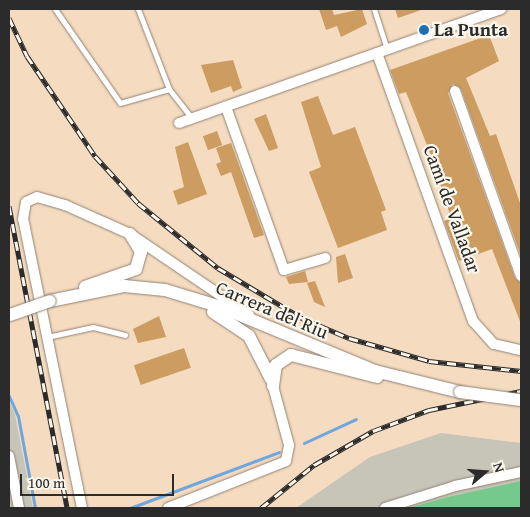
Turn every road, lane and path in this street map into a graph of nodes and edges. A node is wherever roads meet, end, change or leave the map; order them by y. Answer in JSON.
{"nodes":[{"id":1,"x":55,"y":9,"type":"edge"},
{"id":2,"x":138,"y":9,"type":"edge"},
{"id":3,"x":374,"y":9,"type":"edge"},
{"id":4,"x":501,"y":9,"type":"edge"},
{"id":5,"x":387,"y":49,"type":"junction"},
{"id":6,"x":377,"y":53,"type":"junction"},
{"id":7,"x":169,"y":89,"type":"junction"},
{"id":8,"x":455,"y":90,"type":"dead end"},
{"id":9,"x":226,"y":107,"type":"junction"},
{"id":10,"x":192,"y":119,"type":"junction"},
{"id":11,"x":179,"y":123,"type":"dead end"},
{"id":12,"x":130,"y":234,"type":"junction"},
{"id":13,"x":325,"y":258,"type":"dead end"},
{"id":14,"x":521,"y":276,"type":"edge"},
{"id":15,"x":165,"y":290,"type":"junction"},
{"id":16,"x":74,"y":293,"type":"junction"},
{"id":17,"x":9,"y":315,"type":"edge"},
{"id":18,"x":266,"y":327,"type":"junction"},
{"id":19,"x":125,"y":335,"type":"dead end"},
{"id":20,"x":47,"y":337,"type":"junction"},
{"id":21,"x":521,"y":350,"type":"edge"},
{"id":22,"x":401,"y":379,"type":"junction"},
{"id":23,"x":274,"y":386,"type":"junction"},
{"id":24,"x":521,"y":400,"type":"edge"},
{"id":25,"x":9,"y":456,"type":"edge"},
{"id":26,"x":521,"y":472,"type":"edge"},
{"id":27,"x":19,"y":508,"type":"edge"},
{"id":28,"x":82,"y":508,"type":"edge"},
{"id":29,"x":168,"y":508,"type":"edge"},
{"id":30,"x":385,"y":508,"type":"edge"}],
"edges":[{"from":1,"to":7,"type":"lane"},
{"from":2,"to":7,"type":"lane"},
{"from":3,"to":5,"type":"lane"},
{"from":4,"to":5,"type":"street"},
{"from":5,"to":6,"type":"street"},
{"from":6,"to":9,"type":"street"},
{"from":6,"to":21,"type":"street","name":"Camí de Valladar"},
{"from":7,"to":10,"type":"lane"},
{"from":8,"to":14,"type":"street"},
{"from":9,"to":10,"type":"street"},
{"from":9,"to":13,"type":"street"},
{"from":10,"to":11,"type":"street"},
{"from":12,"to":16,"type":"street"},
{"from":12,"to":18,"type":"street"},
{"from":12,"to":20,"type":"street"},
{"from":15,"to":16,"type":"street","name":"Carrera del Riu"},
{"from":15,"to":18,"type":"street","name":"Carrera del Riu"},
{"from":15,"to":23,"type":"street"},
{"from":16,"to":17,"type":"street","name":"Carrera del Riu","bridge":true},
{"from":18,"to":22,"type":"street","name":"Carrera del Riu"},
{"from":19,"to":20,"type":"lane"},
{"from":20,"to":28,"type":"street"},
{"from":22,"to":23,"type":"street"},
{"from":22,"to":24,"type":"street","name":"Carrera del Riu","bridge":true},
{"from":23,"to":29,"type":"street"},
{"from":25,"to":27,"type":"street"},
{"from":26,"to":30,"type":"street"}]}
